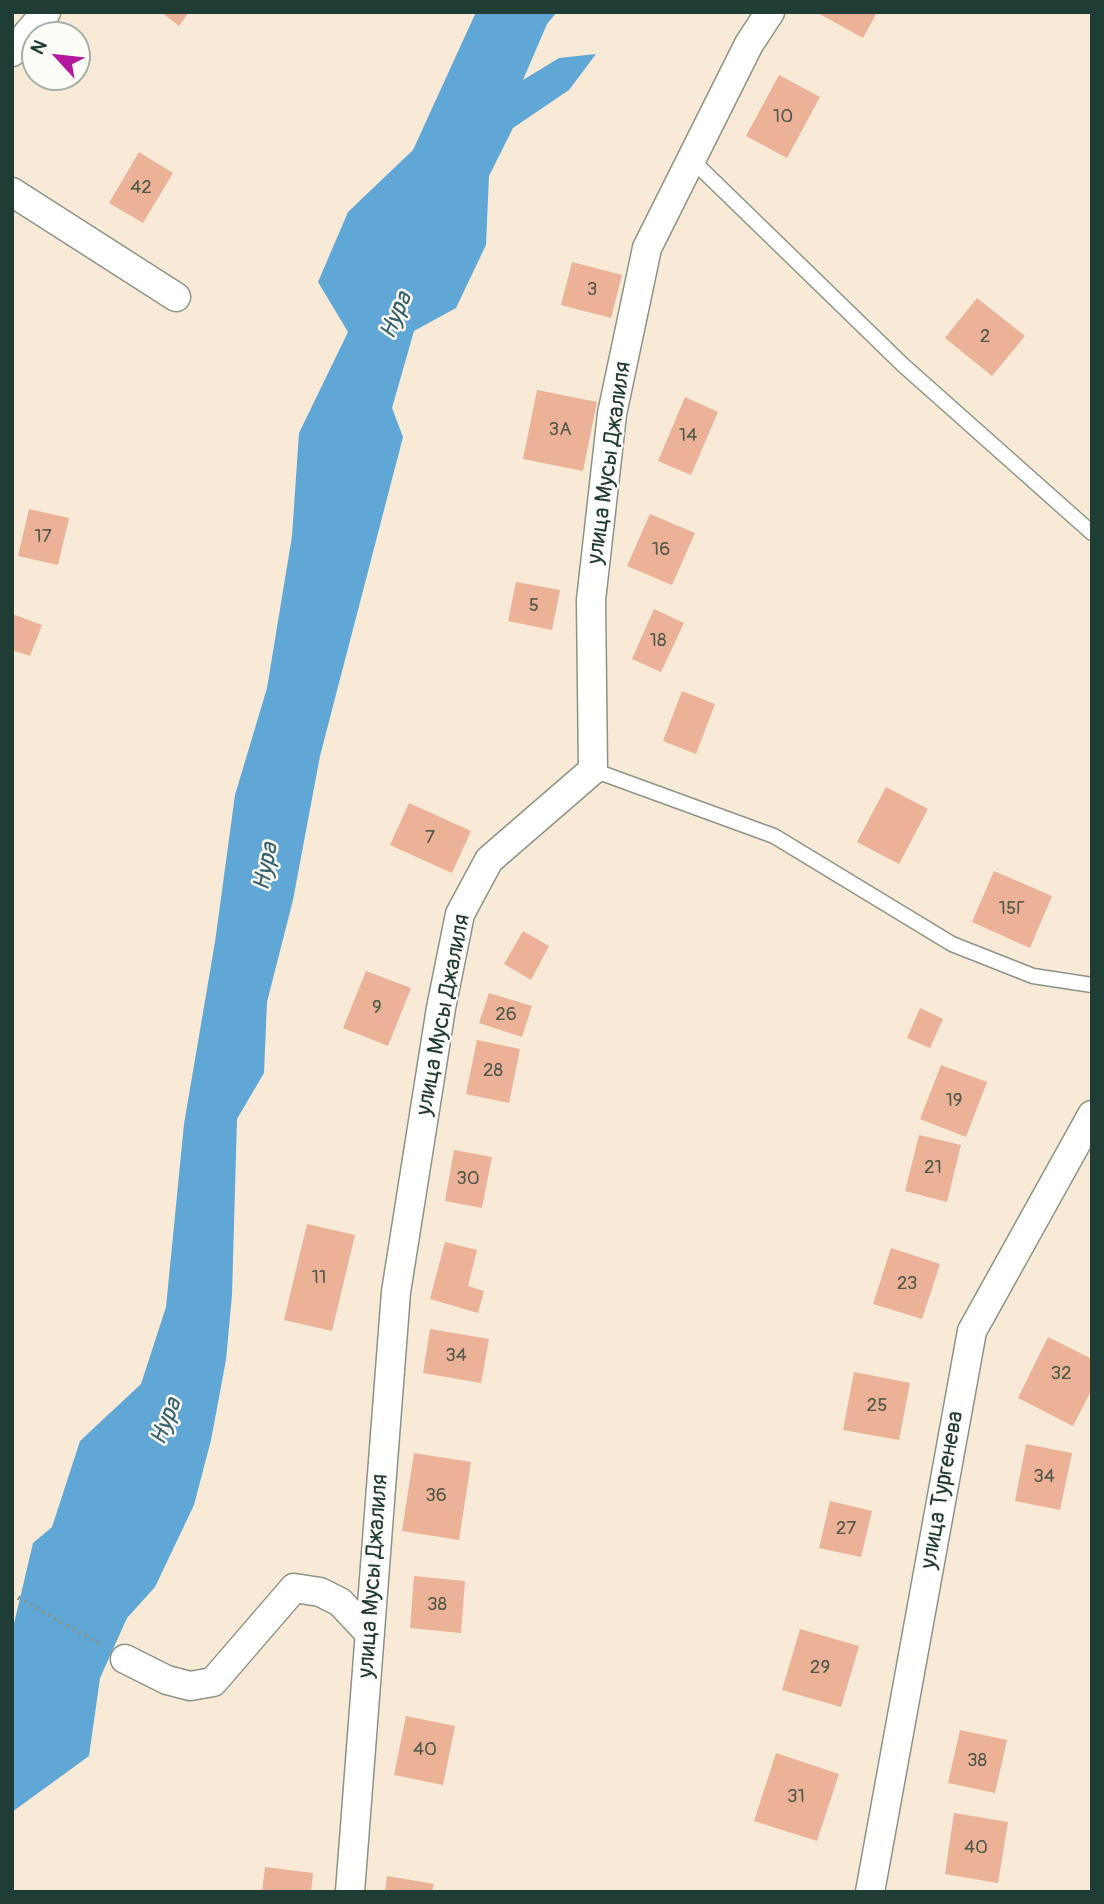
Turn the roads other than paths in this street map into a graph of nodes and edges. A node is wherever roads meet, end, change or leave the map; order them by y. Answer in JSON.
{"nodes":[{"id":1,"x":46,"y":12,"type":"edge"},
{"id":2,"x":770,"y":12,"type":"edge"},
{"id":3,"x":12,"y":52,"type":"edge"},
{"id":4,"x":692,"y":160,"type":"junction"},
{"id":5,"x":12,"y":192,"type":"edge"},
{"id":6,"x":176,"y":297,"type":"dead end"},
{"id":7,"x":1092,"y":533,"type":"edge"},
{"id":8,"x":593,"y":770,"type":"junction"},
{"id":9,"x":1092,"y":985,"type":"edge"},
{"id":10,"x":1092,"y":1115,"type":"edge"},
{"id":11,"x":370,"y":1634,"type":"junction"},
{"id":12,"x":125,"y":1659,"type":"road end"},
{"id":13,"x":350,"y":1892,"type":"edge"},
{"id":14,"x":870,"y":1892,"type":"edge"}],
"edges":[{"from":1,"to":3,"type":"street"},
{"from":2,"to":4,"type":"street","name":"улица Мусы Джалиля"},
{"from":4,"to":7,"type":"lane"},
{"from":4,"to":8,"type":"street","name":"улица Мусы Джалиля"},
{"from":5,"to":6,"type":"street"},
{"from":8,"to":9,"type":"lane"},
{"from":8,"to":11,"type":"street","name":"улица Мусы Джалиля"},
{"from":10,"to":14,"type":"street","name":"улица Тургенева"},
{"from":11,"to":12,"type":"street"},
{"from":11,"to":13,"type":"street","name":"улица Мусы Джалиля"}]}
